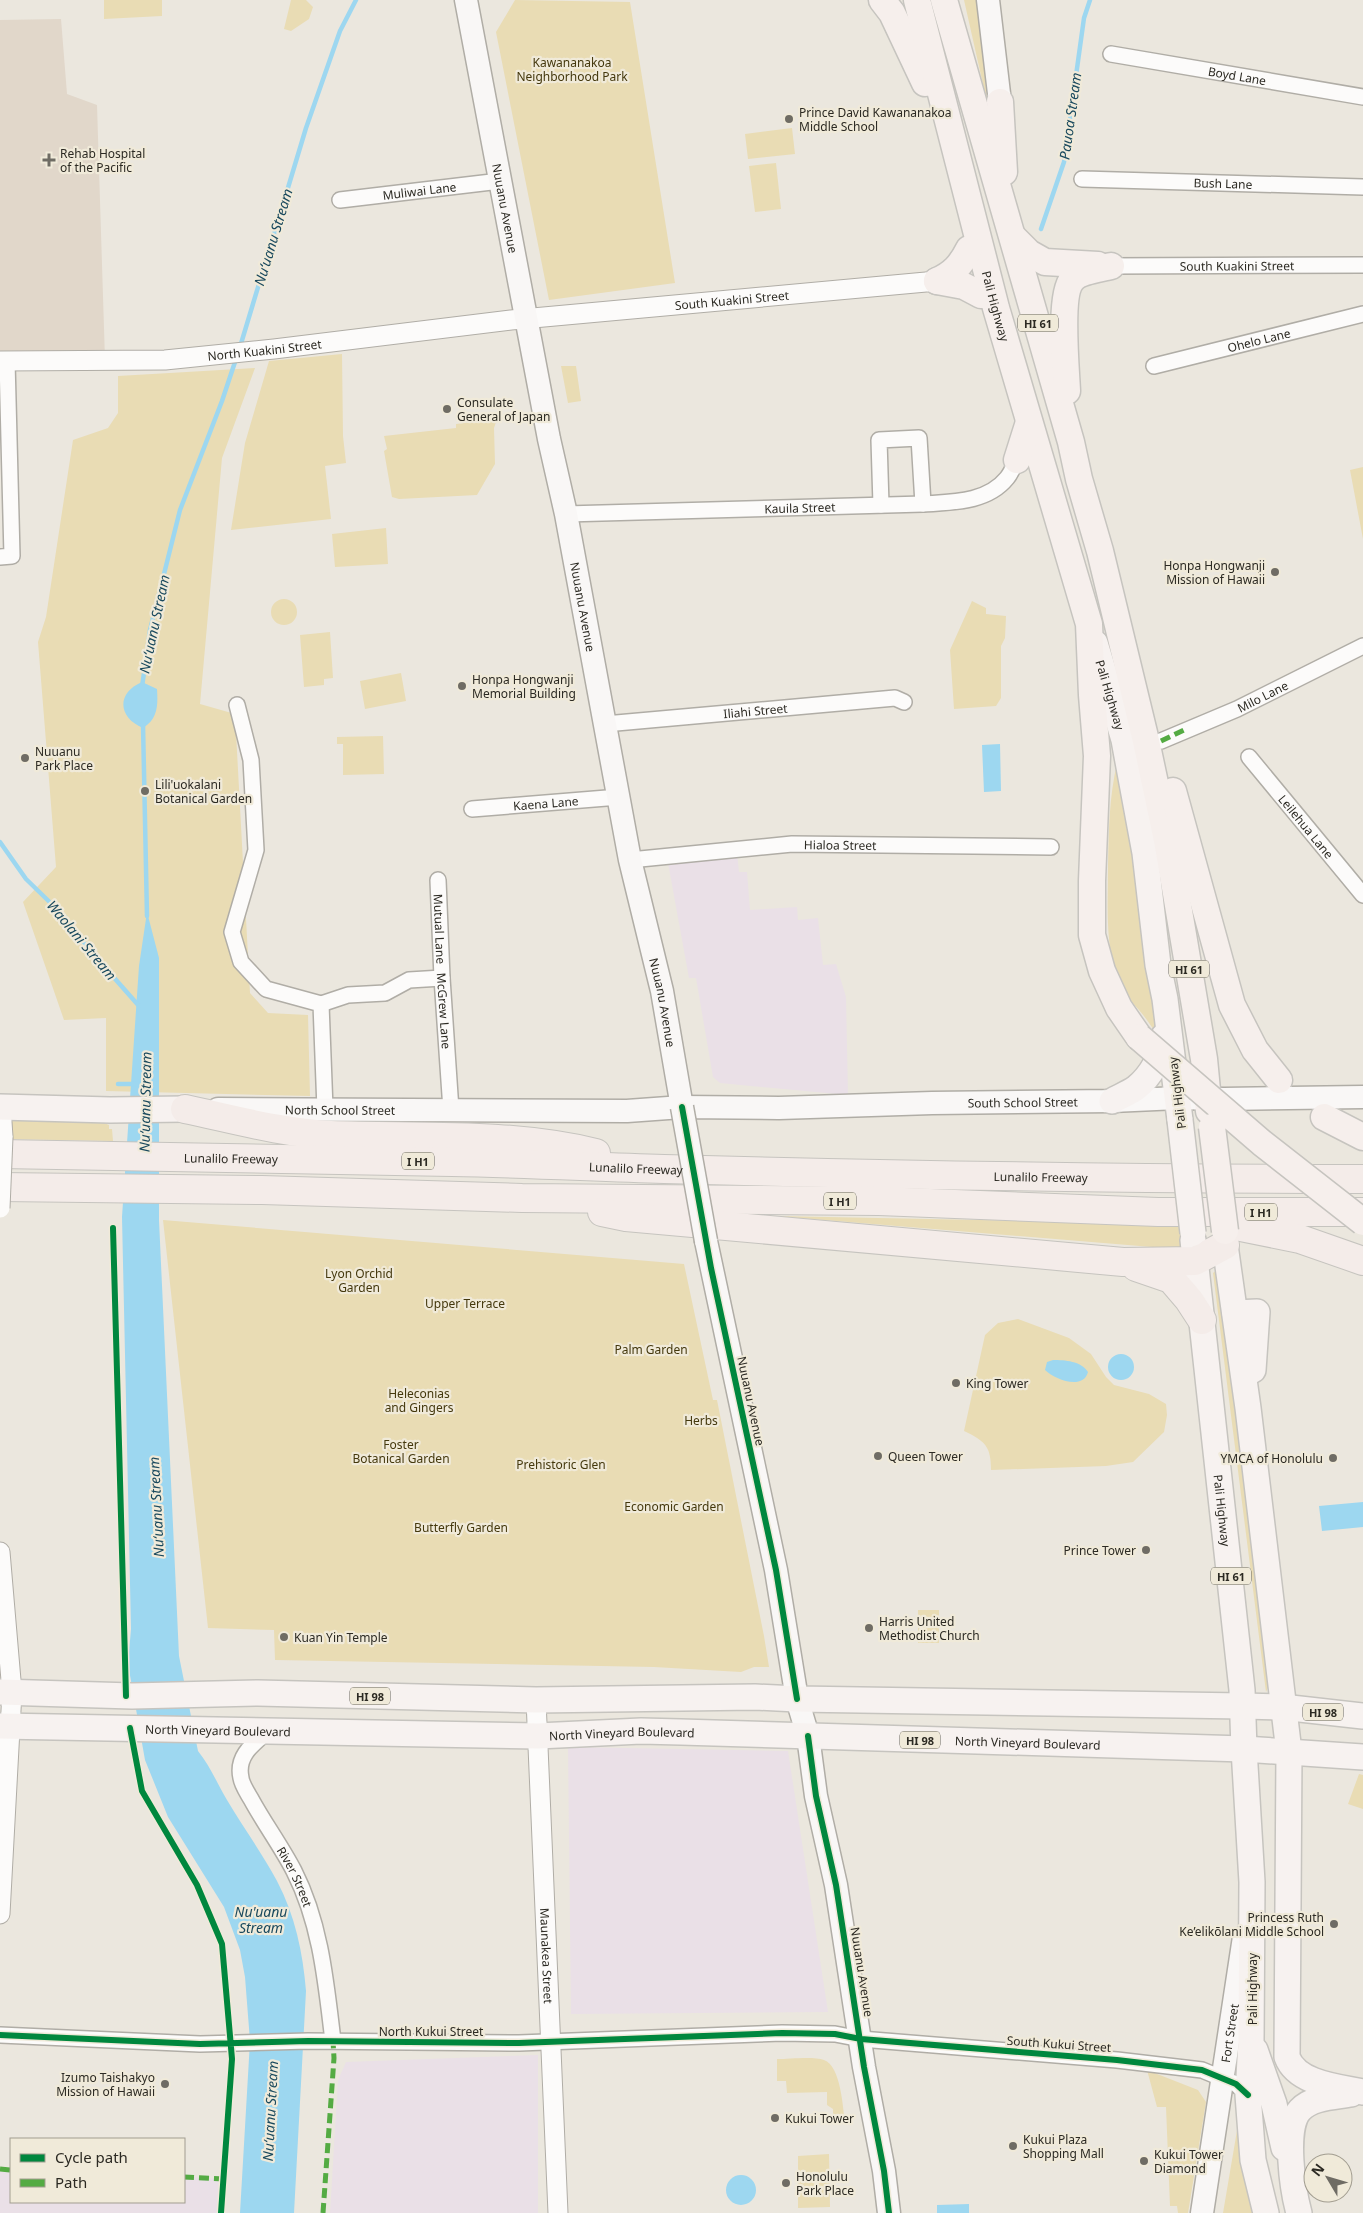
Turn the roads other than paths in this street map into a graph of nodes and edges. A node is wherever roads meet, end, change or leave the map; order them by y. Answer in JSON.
{"nodes":[{"id":1,"x":466,"y":0,"type":"edge"},
{"id":2,"x":882,"y":0,"type":"edge"},
{"id":3,"x":917,"y":0,"type":"edge"},
{"id":4,"x":944,"y":0,"type":"edge"},
{"id":5,"x":988,"y":0,"type":"edge"},
{"id":6,"x":1111,"y":54,"type":"dead end"},
{"id":7,"x":1363,"y":97,"type":"edge"},
{"id":8,"x":1000,"y":102,"type":"joint"},
{"id":9,"x":1082,"y":179,"type":"dead end"},
{"id":10,"x":500,"y":181,"type":"junction"},
{"id":11,"x":1363,"y":187,"type":"edge"},
{"id":12,"x":340,"y":200,"type":"dead end"},
{"id":13,"x":1004,"y":205,"type":"junction"},
{"id":14,"x":1014,"y":238,"type":"junction"},
{"id":15,"x":970,"y":249,"type":"junction"},
{"id":16,"x":1363,"y":265,"type":"edge"},
{"id":17,"x":1111,"y":266,"type":"junction"},
{"id":18,"x":937,"y":281,"type":"junction"},
{"id":19,"x":981,"y":295,"type":"junction"},
{"id":20,"x":1363,"y":314,"type":"edge"},
{"id":21,"x":528,"y":319,"type":"junction"},
{"id":22,"x":4,"y":361,"type":"edge"},
{"id":23,"x":1154,"y":366,"type":"dead end"},
{"id":24,"x":1018,"y":386,"type":"junction"},
{"id":25,"x":1029,"y":422,"type":"junction"},
{"id":26,"x":1071,"y":442,"type":"junction"},
{"id":27,"x":1017,"y":460,"type":"joint"},
{"id":28,"x":881,"y":504,"type":"junction"},
{"id":29,"x":922,"y":504,"type":"junction"},
{"id":30,"x":566,"y":514,"type":"junction"},
{"id":31,"x":0,"y":557,"type":"edge"},
{"id":32,"x":1108,"y":588,"type":"junction"},
{"id":33,"x":1089,"y":624,"type":"junction"},
{"id":34,"x":1363,"y":646,"type":"edge"},
{"id":35,"x":904,"y":702,"type":"dead end"},
{"id":36,"x":237,"y":705,"type":"dead end"},
{"id":37,"x":605,"y":724,"type":"junction"},
{"id":38,"x":1161,"y":741,"type":"junction"},
{"id":39,"x":1249,"y":757,"type":"dead end"},
{"id":40,"x":619,"y":797,"type":"junction"},
{"id":41,"x":472,"y":809,"type":"dead end"},
{"id":42,"x":1052,"y":847,"type":"dead end"},
{"id":43,"x":630,"y":860,"type":"junction"},
{"id":44,"x":438,"y":880,"type":"dead end"},
{"id":45,"x":1363,"y":896,"type":"edge"},
{"id":46,"x":442,"y":978,"type":"junction"},
{"id":47,"x":1165,"y":999,"type":"junction"},
{"id":48,"x":321,"y":1004,"type":"junction"},
{"id":49,"x":1279,"y":1080,"type":"dead end"},
{"id":50,"x":1363,"y":1097,"type":"edge"},
{"id":51,"x":1207,"y":1099,"type":"junction"},
{"id":52,"x":1112,"y":1101,"type":"junction"},
{"id":53,"x":0,"y":1106,"type":"edge"},
{"id":54,"x":682,"y":1107,"type":"junction"},
{"id":55,"x":181,"y":1109,"type":"junction"},
{"id":56,"x":325,"y":1109,"type":"junction"},
{"id":57,"x":1179,"y":1109,"type":"junction"},
{"id":58,"x":451,"y":1110,"type":"junction"},
{"id":59,"x":1324,"y":1117,"type":"dead end"},
{"id":60,"x":1363,"y":1138,"type":"edge"},
{"id":61,"x":2,"y":1145,"type":"edge"},
{"id":62,"x":1363,"y":1161,"type":"edge"},
{"id":63,"x":661,"y":1169,"type":"junction"},
{"id":64,"x":993,"y":1177,"type":"junction"},
{"id":65,"x":1363,"y":1179,"type":"edge"},
{"id":66,"x":0,"y":1187,"type":"edge"},
{"id":67,"x":522,"y":1198,"type":"junction"},
{"id":68,"x":0,"y":1208,"type":"edge"},
{"id":69,"x":1158,"y":1212,"type":"junction"},
{"id":70,"x":1363,"y":1212,"type":"edge"},
{"id":71,"x":1363,"y":1222,"type":"edge"},
{"id":72,"x":1225,"y":1238,"type":"junction"},
{"id":73,"x":1195,"y":1260,"type":"junction"},
{"id":74,"x":1363,"y":1261,"type":"edge"},
{"id":75,"x":1123,"y":1262,"type":"junction"},
{"id":76,"x":1202,"y":1320,"type":"junction"},
{"id":77,"x":0,"y":1552,"type":"edge"},
{"id":78,"x":6,"y":1692,"type":"edge"},
{"id":79,"x":797,"y":1699,"type":"junction"},
{"id":80,"x":536,"y":1700,"type":"junction"},
{"id":81,"x":1243,"y":1706,"type":"junction"},
{"id":82,"x":1282,"y":1707,"type":"junction"},
{"id":83,"x":1363,"y":1716,"type":"edge"},
{"id":84,"x":5,"y":1726,"type":"edge"},
{"id":85,"x":268,"y":1732,"type":"junction"},
{"id":86,"x":538,"y":1736,"type":"junction"},
{"id":87,"x":808,"y":1736,"type":"junction"},
{"id":88,"x":1244,"y":1749,"type":"junction"},
{"id":89,"x":1289,"y":1752,"type":"junction"},
{"id":90,"x":1363,"y":1757,"type":"edge"},
{"id":91,"x":1252,"y":1882,"type":"junction"},
{"id":92,"x":0,"y":1914,"type":"edge"},
{"id":93,"x":0,"y":2035,"type":"edge"},
{"id":94,"x":861,"y":2039,"type":"junction"},
{"id":95,"x":333,"y":2041,"type":"junction"},
{"id":96,"x":1251,"y":2041,"type":"junction"},
{"id":97,"x":551,"y":2042,"type":"junction"},
{"id":98,"x":1222,"y":2077,"type":"junction"},
{"id":99,"x":1363,"y":2092,"type":"edge"},
{"id":100,"x":1248,"y":2095,"type":"junction"},
{"id":101,"x":1297,"y":2204,"type":"edge"},
{"id":102,"x":558,"y":2213,"type":"edge"},
{"id":103,"x":889,"y":2213,"type":"edge"},
{"id":104,"x":1202,"y":2213,"type":"edge"},
{"id":105,"x":1266,"y":2213,"type":"edge"}],
"edges":[{"from":1,"to":10,"type":"main road","name":"Nuuanu Avenue"},
{"from":2,"to":15,"type":"highway"},
{"from":3,"to":24,"type":"highway","name":"Pali Highway","number":"HI 61"},
{"from":4,"to":13,"type":"highway","name":"Pali Highway","number":"HI 61"},
{"from":5,"to":8,"type":"main road"},
{"from":6,"to":7,"type":"street","name":"Boyd Lane"},
{"from":8,"to":13,"type":"highway"},
{"from":9,"to":11,"type":"street","name":"Bush Lane"},
{"from":10,"to":12,"type":"street","name":"Muliwai Lane"},
{"from":10,"to":21,"type":"main road","name":"Nuuanu Avenue"},
{"from":13,"to":14,"type":"highway","name":"Pali Highway","number":"HI 61"},
{"from":14,"to":17,"type":"highway"},
{"from":14,"to":26,"type":"highway","name":"Pali Highway","number":"HI 61"},
{"from":15,"to":18,"type":"highway"},
{"from":15,"to":19,"type":"highway"},
{"from":16,"to":17,"type":"street","name":"South Kuakini Street"},
{"from":17,"to":26,"type":"highway"},
{"from":18,"to":19,"type":"highway"},
{"from":18,"to":21,"type":"street","name":"South Kuakini Street"},
{"from":19,"to":24,"type":"highway"},
{"from":20,"to":23,"type":"street","name":"Ohelo Lane"},
{"from":21,"to":22,"type":"street","name":"North Kuakini Street"},
{"from":21,"to":30,"type":"main road","name":"Nuuanu Avenue"},
{"from":22,"to":31,"type":"street"},
{"from":24,"to":25,"type":"highway","name":"Pali Highway","number":"HI 61"},
{"from":25,"to":27,"type":"highway"},
{"from":25,"to":33,"type":"highway","name":"Pali Highway","number":"HI 61"},
{"from":26,"to":32,"type":"highway","name":"Pali Highway","number":"HI 61"},
{"from":27,"to":29,"type":"street","name":"Kauila Street"},
{"from":28,"to":29,"type":"street","name":"Kauila Street"},
{"from":28,"to":29,"type":"street"},
{"from":28,"to":30,"type":"street","name":"Kauila Street"},
{"from":30,"to":37,"type":"main road","name":"Nuuanu Avenue"},
{"from":32,"to":38,"type":"highway"},
{"from":32,"to":51,"type":"highway","name":"Pali Highway","number":"HI 61"},
{"from":33,"to":47,"type":"main road","name":"Pali Highway","number":"HI 61"},
{"from":33,"to":71,"type":"highway","bridge":true},
{"from":34,"to":38,"type":"street","name":"Milo Lane"},
{"from":35,"to":37,"type":"street","name":"Iliahi Street"},
{"from":36,"to":48,"type":"street"},
{"from":37,"to":40,"type":"main road","name":"Nuuanu Avenue"},
{"from":38,"to":49,"type":"highway"},
{"from":39,"to":45,"type":"street","name":"Leilehua Lane"},
{"from":40,"to":41,"type":"street","name":"Kaena Lane"},
{"from":40,"to":43,"type":"main road","name":"Nuuanu Avenue"},
{"from":42,"to":43,"type":"street","name":"Hialoa Street"},
{"from":43,"to":54,"type":"main road","name":"Nuuanu Avenue"},
{"from":44,"to":46,"type":"street","name":"Mutual Lane"},
{"from":46,"to":48,"type":"street","name":"McGrew Lane"},
{"from":46,"to":58,"type":"street","name":"McGrew Lane"},
{"from":47,"to":52,"type":"main road"},
{"from":47,"to":57,"type":"main road","name":"Pali Highway","number":"HI 61"},
{"from":48,"to":56,"type":"street"},
{"from":50,"to":51,"type":"main road","name":"South School Street"},
{"from":51,"to":57,"type":"main road","name":"South School Street"},
{"from":51,"to":72,"type":"highway","name":"Pali Highway","number":"HI 61","bridge":true},
{"from":52,"to":54,"type":"main road","name":"South School Street"},
{"from":52,"to":57,"type":"main road","name":"South School Street"},
{"from":53,"to":55,"type":"main road","name":"North School Street"},
{"from":53,"to":61,"type":"street"},
{"from":54,"to":58,"type":"main road","name":"North School Street"},
{"from":54,"to":79,"type":"main road","name":"Nuuanu Avenue","bridge":true},
{"from":55,"to":56,"type":"main road","name":"North School Street"},
{"from":55,"to":63,"type":"highway"},
{"from":56,"to":58,"type":"main road","name":"North School Street"},
{"from":57,"to":73,"type":"main road","name":"Pali Highway","number":"HI 61","bridge":true},
{"from":59,"to":60,"type":"highway"},
{"from":61,"to":63,"type":"highway","name":"Lunalilo Freeway","number":"I H1"},
{"from":61,"to":68,"type":"street","bridge":true},
{"from":62,"to":64,"type":"highway"},
{"from":63,"to":64,"type":"highway","name":"Lunalilo Freeway","number":"I H1"},
{"from":64,"to":65,"type":"highway","name":"Lunalilo Freeway","number":"I H1"},
{"from":66,"to":67,"type":"highway","number":"I H1"},
{"from":67,"to":69,"type":"highway","number":"I H1"},
{"from":67,"to":75,"type":"highway"},
{"from":69,"to":70,"type":"highway","number":"I H1"},
{"from":69,"to":74,"type":"highway"},
{"from":72,"to":73,"type":"highway"},
{"from":72,"to":82,"type":"main road","name":"Pali Highway","number":"HI 61"},
{"from":73,"to":75,"type":"highway"},
{"from":73,"to":76,"type":"main road","name":"Pali Highway","number":"HI 61"},
{"from":75,"to":76,"type":"highway"},
{"from":76,"to":81,"type":"main road","name":"Pali Highway","number":"HI 61"},
{"from":77,"to":78,"type":"street"},
{"from":78,"to":80,"type":"main road","number":"HI 98"},
{"from":78,"to":84,"type":"street"},
{"from":79,"to":80,"type":"main road","number":"HI 98"},
{"from":79,"to":81,"type":"main road","number":"HI 98"},
{"from":79,"to":87,"type":"main road","name":"Nuuanu Avenue"},
{"from":80,"to":86,"type":"street","name":"Maunakea Street"},
{"from":81,"to":82,"type":"main road","number":"HI 98"},
{"from":81,"to":88,"type":"main road","name":"Pali Highway","number":"HI 61"},
{"from":82,"to":83,"type":"main road","number":"HI 98"},
{"from":82,"to":89,"type":"main road","name":"Pali Highway","number":"HI 61"},
{"from":84,"to":85,"type":"main road","name":"North Vineyard Boulevard","number":"HI 98"},
{"from":84,"to":92,"type":"street"},
{"from":85,"to":86,"type":"main road","name":"North Vineyard Boulevard","number":"HI 98"},
{"from":85,"to":95,"type":"street","name":"River Street"},
{"from":86,"to":87,"type":"main road","name":"North Vineyard Boulevard","number":"HI 98"},
{"from":86,"to":97,"type":"street","name":"Maunakea Street"},
{"from":87,"to":88,"type":"main road","name":"North Vineyard Boulevard","number":"HI 98"},
{"from":87,"to":94,"type":"main road","name":"Nuuanu Avenue"},
{"from":88,"to":89,"type":"main road","number":"HI 98"},
{"from":88,"to":91,"type":"main road","name":"Pali Highway"},
{"from":89,"to":90,"type":"main road","number":"HI 98"},
{"from":89,"to":99,"type":"main road","name":"Pali Highway"},
{"from":91,"to":96,"type":"main road","name":"Pali Highway"},
{"from":91,"to":98,"type":"main road","name":"Fort Street"},
{"from":93,"to":95,"type":"street","name":"North Kukui Street"},
{"from":94,"to":97,"type":"street","name":"North Kukui Street"},
{"from":94,"to":98,"type":"street","name":"South Kukui Street"},
{"from":94,"to":103,"type":"main road","name":"Nuuanu Avenue"},
{"from":95,"to":97,"type":"street","name":"North Kukui Street"},
{"from":96,"to":100,"type":"main road","name":"Pali Highway"},
{"from":96,"to":101,"type":"main road"},
{"from":97,"to":102,"type":"street","name":"Maunakea Street"},
{"from":98,"to":100,"type":"street","name":"South Kukui Street"},
{"from":98,"to":104,"type":"main road","name":"Fort Street"},
{"from":99,"to":101,"type":"main road"},
{"from":100,"to":105,"type":"main road","name":"Pali Highway"}]}
